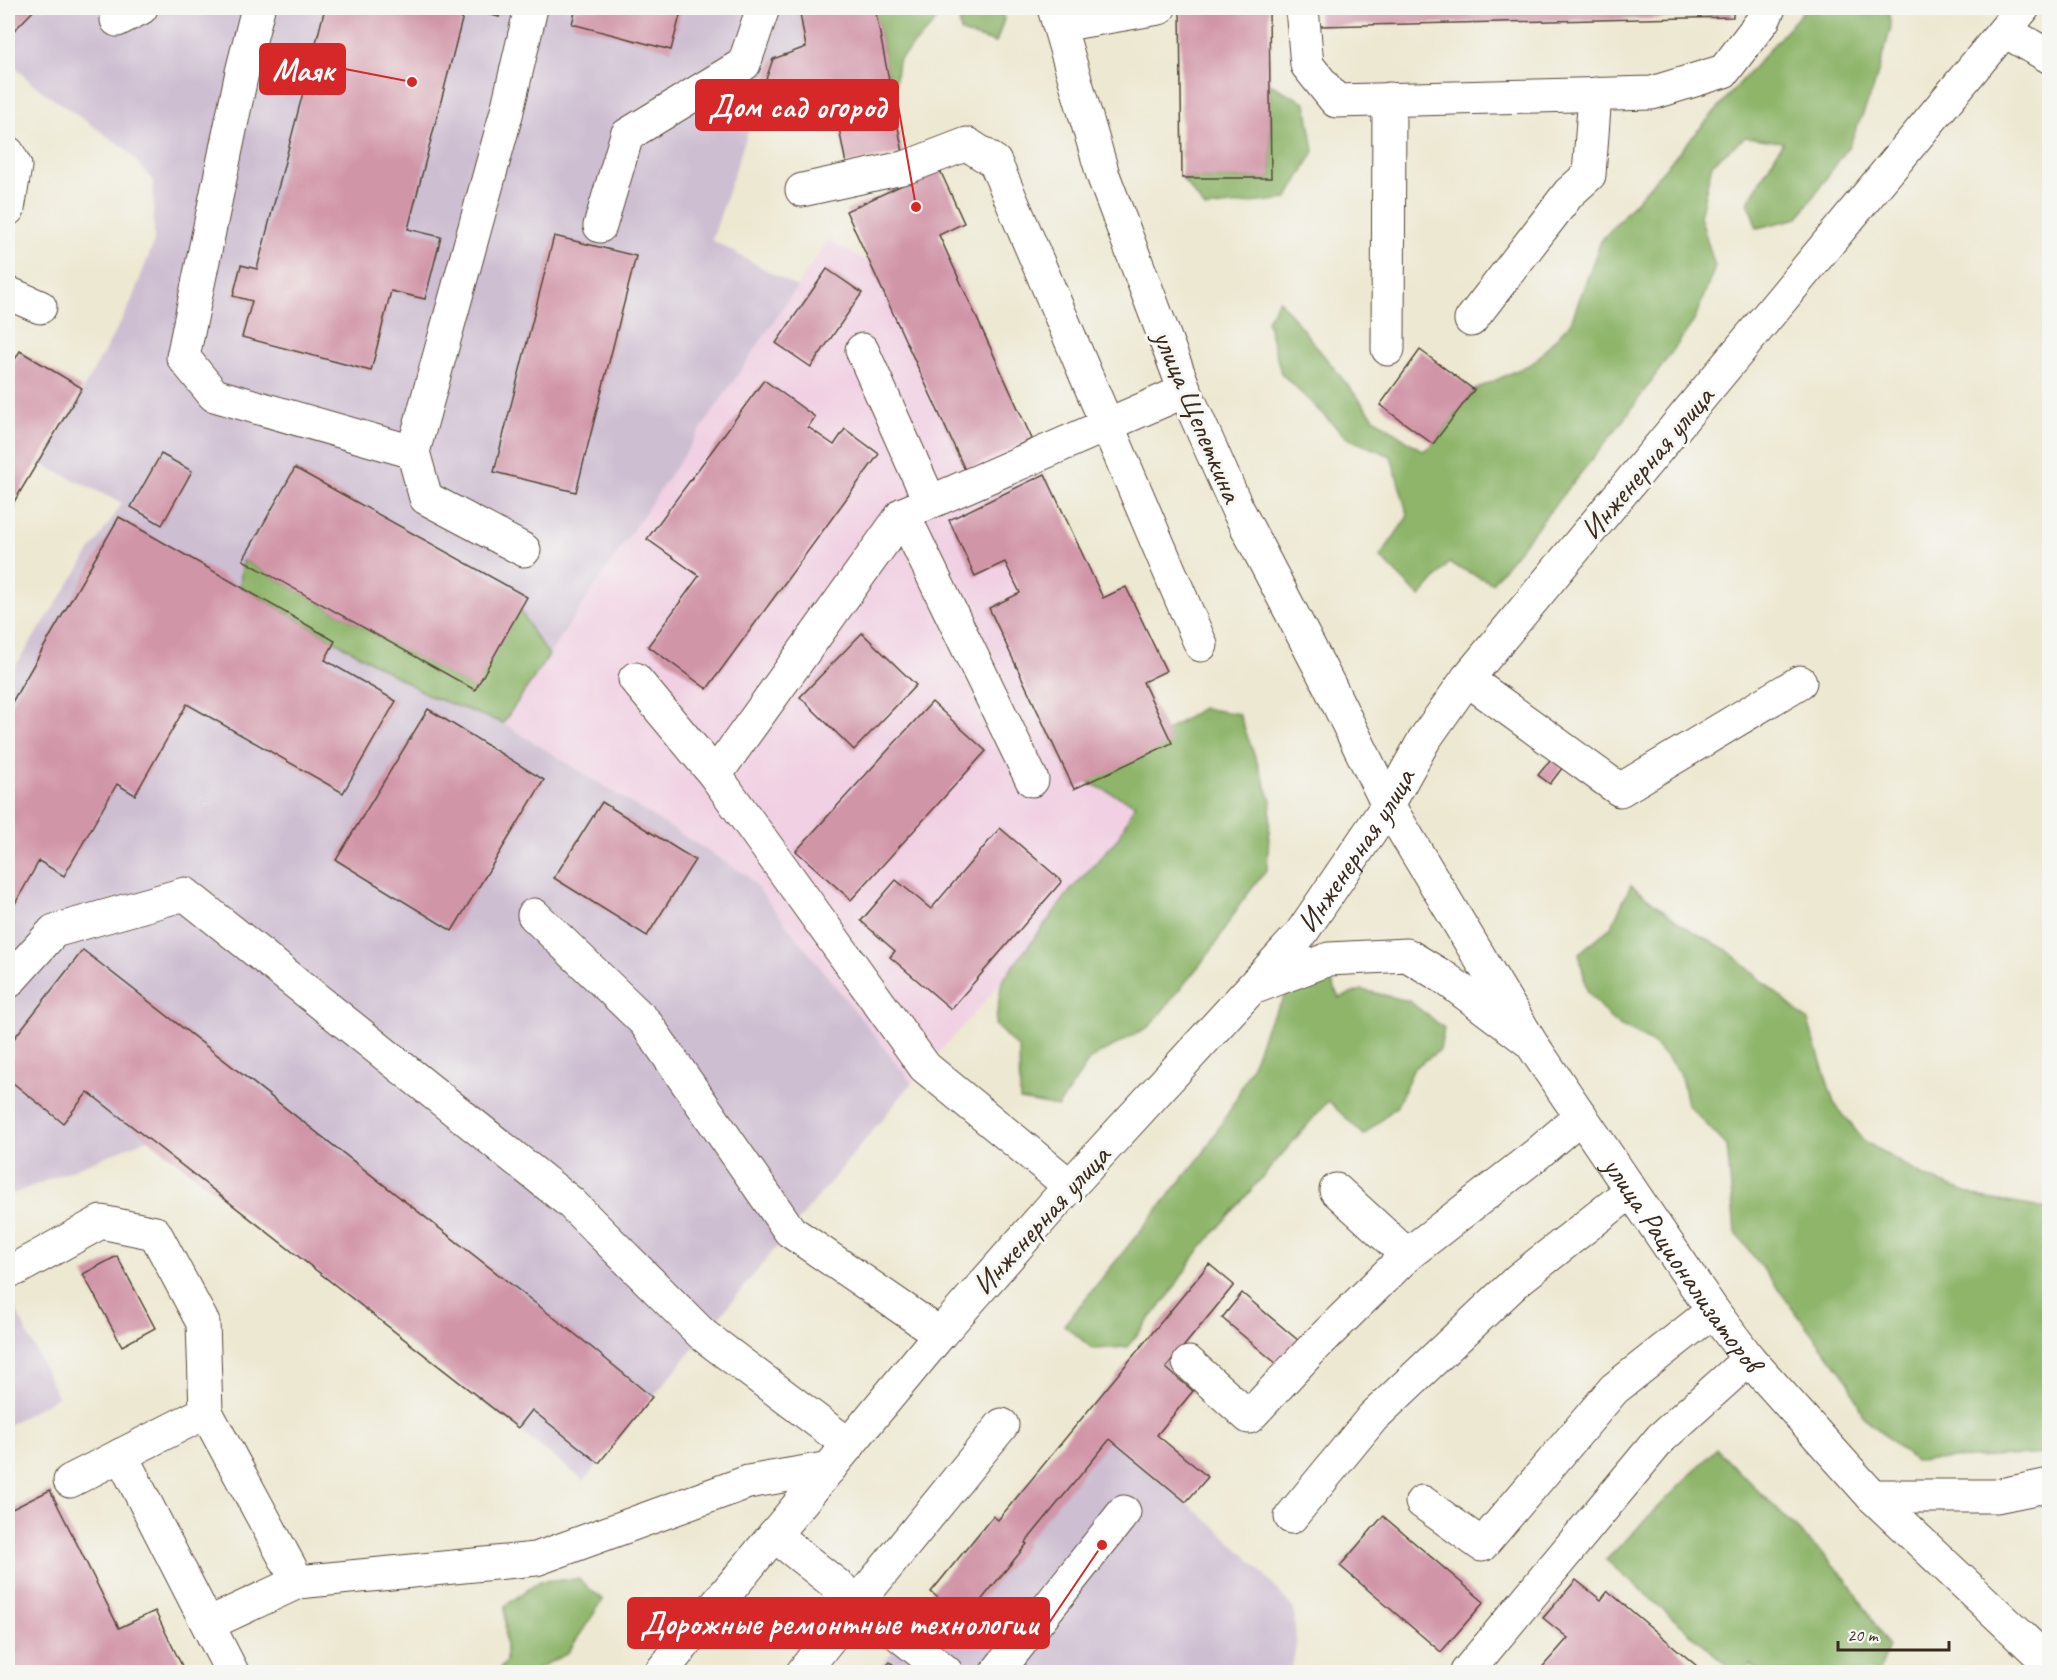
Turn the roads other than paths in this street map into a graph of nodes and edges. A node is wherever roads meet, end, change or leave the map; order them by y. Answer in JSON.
{"nodes":[{"id":1,"x":258,"y":8,"type":"edge"},
{"id":2,"x":531,"y":8,"type":"edge"},
{"id":3,"x":763,"y":8,"type":"edge"},
{"id":4,"x":1159,"y":8,"type":"edge"},
{"id":5,"x":1302,"y":8,"type":"edge"},
{"id":6,"x":1769,"y":8,"type":"edge"},
{"id":7,"x":1057,"y":16,"type":"edge"},
{"id":8,"x":2014,"y":19,"type":"edge"},
{"id":9,"x":2049,"y":57,"type":"edge"},
{"id":10,"x":1595,"y":94,"type":"junction"},
{"id":11,"x":1389,"y":99,"type":"junction"},
{"id":12,"x":8,"y":153,"type":"edge"},
{"id":13,"x":802,"y":190,"type":"dead end"},
{"id":14,"x":8,"y":209,"type":"edge"},
{"id":15,"x":600,"y":226,"type":"dead end"},
{"id":16,"x":8,"y":293,"type":"edge"},
{"id":17,"x":40,"y":308,"type":"dead end"},
{"id":18,"x":1471,"y":320,"type":"dead end"},
{"id":19,"x":1388,"y":349,"type":"dead end"},
{"id":20,"x":862,"y":350,"type":"dead end"},
{"id":21,"x":1185,"y":391,"type":"junction"},
{"id":22,"x":1107,"y":426,"type":"junction"},
{"id":23,"x":413,"y":452,"type":"junction"},
{"id":24,"x":917,"y":508,"type":"junction"},
{"id":25,"x":524,"y":550,"type":"dead end"},
{"id":26,"x":1201,"y":645,"type":"dead end"},
{"id":27,"x":635,"y":680,"type":"dead end"},
{"id":28,"x":1467,"y":680,"type":"junction"},
{"id":29,"x":1800,"y":682,"type":"dead end"},
{"id":30,"x":715,"y":775,"type":"junction"},
{"id":31,"x":1032,"y":780,"type":"dead end"},
{"id":32,"x":1388,"y":805,"type":"junction"},
{"id":33,"x":534,"y":915,"type":"dead end"},
{"id":34,"x":8,"y":982,"type":"edge"},
{"id":35,"x":1254,"y":988,"type":"junction"},
{"id":36,"x":1531,"y":1043,"type":"junction"},
{"id":37,"x":1581,"y":1116,"type":"junction"},
{"id":38,"x":1070,"y":1186,"type":"junction"},
{"id":39,"x":1336,"y":1190,"type":"dead end"},
{"id":40,"x":1632,"y":1191,"type":"junction"},
{"id":41,"x":1407,"y":1255,"type":"junction"},
{"id":42,"x":16,"y":1269,"type":"dead end"},
{"id":43,"x":1713,"y":1311,"type":"junction"},
{"id":44,"x":940,"y":1334,"type":"junction"},
{"id":45,"x":1749,"y":1359,"type":"junction"},
{"id":46,"x":1189,"y":1363,"type":"dead end"},
{"id":47,"x":206,"y":1412,"type":"junction"},
{"id":48,"x":1002,"y":1425,"type":"dead end"},
{"id":49,"x":122,"y":1455,"type":"junction"},
{"id":50,"x":839,"y":1456,"type":"junction"},
{"id":51,"x":70,"y":1481,"type":"dead end"},
{"id":52,"x":2049,"y":1485,"type":"edge"},
{"id":53,"x":1872,"y":1496,"type":"junction"},
{"id":54,"x":1422,"y":1502,"type":"dead end"},
{"id":55,"x":1125,"y":1512,"type":"dead end"},
{"id":56,"x":1291,"y":1517,"type":"dead end"},
{"id":57,"x":774,"y":1535,"type":"junction"},
{"id":58,"x":297,"y":1582,"type":"junction"},
{"id":59,"x":858,"y":1602,"type":"junction"},
{"id":60,"x":208,"y":1624,"type":"junction"},
{"id":61,"x":2049,"y":1664,"type":"edge"},
{"id":62,"x":232,"y":1672,"type":"edge"},
{"id":63,"x":661,"y":1672,"type":"edge"},
{"id":64,"x":803,"y":1672,"type":"edge"},
{"id":65,"x":946,"y":1672,"type":"edge"},
{"id":66,"x":997,"y":1672,"type":"edge"},
{"id":67,"x":1467,"y":1672,"type":"edge"}],
"edges":[{"from":1,"to":23,"type":"street"},
{"from":2,"to":23,"type":"street"},
{"from":3,"to":15,"type":"street"},
{"from":4,"to":7,"type":"street"},
{"from":5,"to":11,"type":"street"},
{"from":6,"to":10,"type":"street"},
{"from":7,"to":21,"type":"street","name":"улица Щепеткина"},
{"from":8,"to":9,"type":"street"},
{"from":8,"to":28,"type":"street","name":"Инженерная улица"},
{"from":10,"to":11,"type":"street"},
{"from":10,"to":18,"type":"street"},
{"from":11,"to":19,"type":"street"},
{"from":12,"to":14,"type":"street"},
{"from":13,"to":22,"type":"street"},
{"from":16,"to":17,"type":"street"},
{"from":20,"to":24,"type":"street"},
{"from":21,"to":22,"type":"street"},
{"from":21,"to":32,"type":"street","name":"улица Щепеткина"},
{"from":22,"to":24,"type":"street"},
{"from":22,"to":26,"type":"street"},
{"from":23,"to":25,"type":"street"},
{"from":24,"to":30,"type":"street"},
{"from":24,"to":31,"type":"street"},
{"from":27,"to":30,"type":"street"},
{"from":28,"to":29,"type":"street"},
{"from":28,"to":32,"type":"street","name":"Инженерная улица"},
{"from":30,"to":38,"type":"street"},
{"from":32,"to":35,"type":"street","name":"Инженерная улица"},
{"from":32,"to":36,"type":"street","name":"улица Рационализаторов"},
{"from":33,"to":44,"type":"street"},
{"from":34,"to":50,"type":"street"},
{"from":35,"to":36,"type":"street"},
{"from":35,"to":38,"type":"street","name":"Инженерная улица"},
{"from":36,"to":37,"type":"street","name":"улица Рационализаторов"},
{"from":37,"to":40,"type":"street","name":"улица Рационализаторов"},
{"from":37,"to":41,"type":"street"},
{"from":38,"to":44,"type":"street","name":"Инженерная улица"},
{"from":39,"to":41,"type":"street"},
{"from":40,"to":43,"type":"street","name":"улица Рационализаторов"},
{"from":40,"to":56,"type":"street"},
{"from":41,"to":46,"type":"street"},
{"from":42,"to":47,"type":"street"},
{"from":43,"to":45,"type":"street","name":"улица Рационализаторов"},
{"from":43,"to":54,"type":"street"},
{"from":44,"to":50,"type":"street","name":"Инженерная улица"},
{"from":45,"to":53,"type":"street","name":"улица Рационализаторов"},
{"from":45,"to":67,"type":"street"},
{"from":47,"to":49,"type":"street"},
{"from":47,"to":58,"type":"street"},
{"from":48,"to":59,"type":"street"},
{"from":49,"to":51,"type":"street"},
{"from":49,"to":60,"type":"street"},
{"from":50,"to":57,"type":"street","name":"Инженерная улица"},
{"from":50,"to":58,"type":"street"},
{"from":52,"to":53,"type":"street"},
{"from":53,"to":61,"type":"street","name":"улица Рационализаторов"},
{"from":55,"to":66,"type":"street"},
{"from":57,"to":59,"type":"street"},
{"from":57,"to":63,"type":"street","name":"Инженерная улица"},
{"from":58,"to":60,"type":"street"},
{"from":59,"to":64,"type":"street"},
{"from":59,"to":65,"type":"street"},
{"from":60,"to":62,"type":"street"}]}
